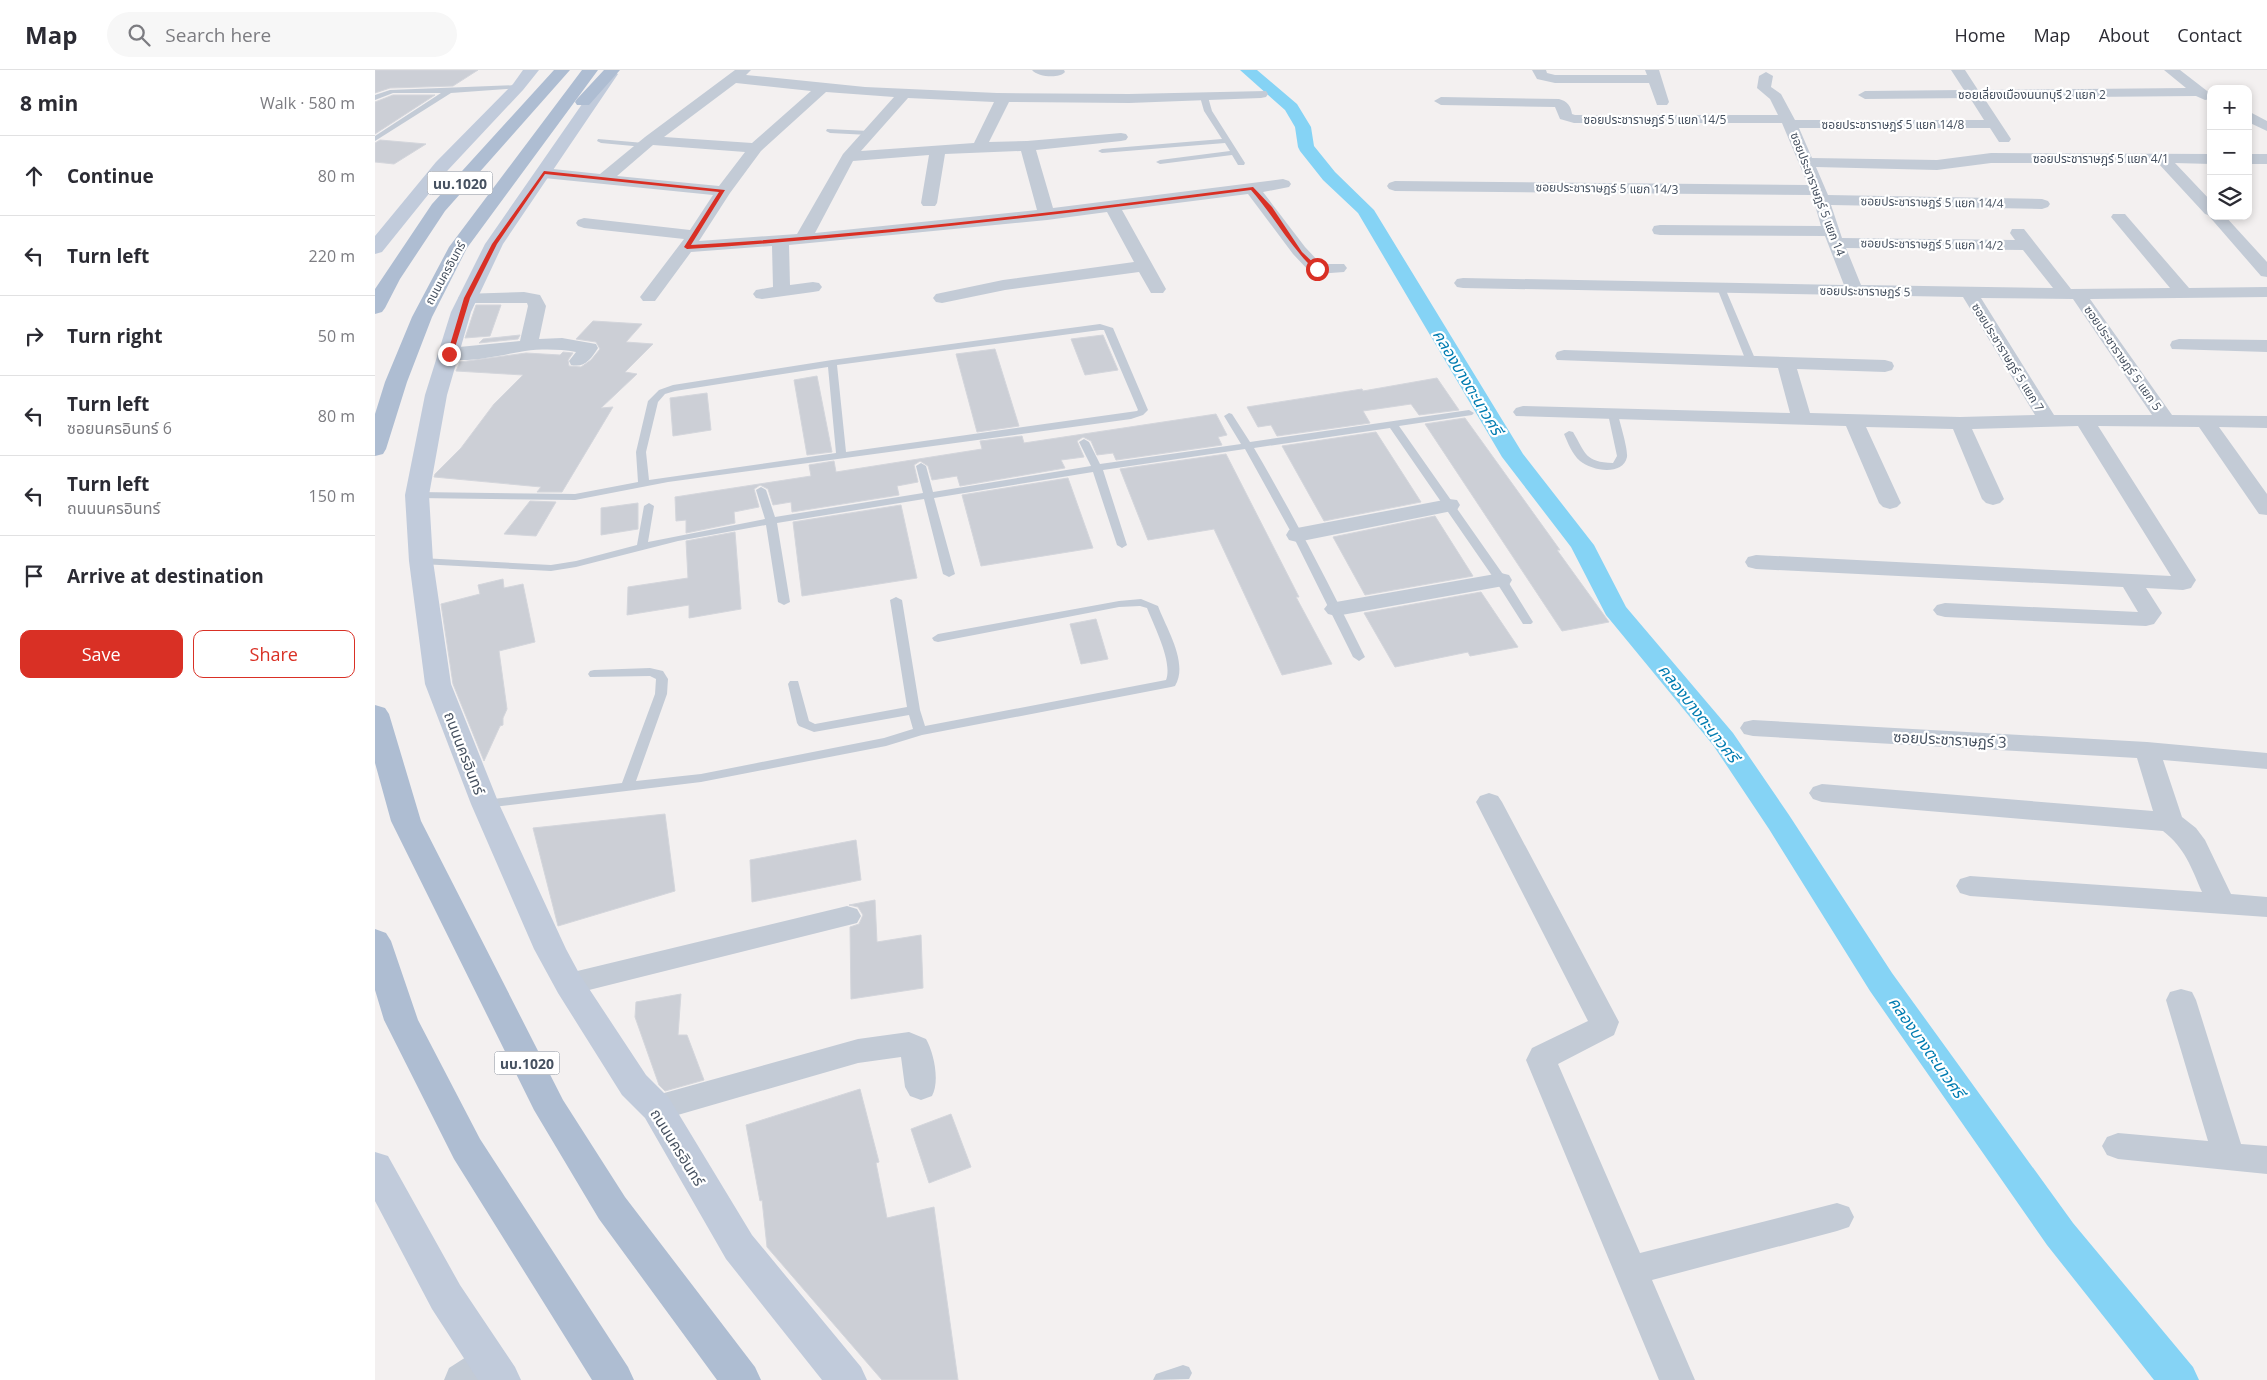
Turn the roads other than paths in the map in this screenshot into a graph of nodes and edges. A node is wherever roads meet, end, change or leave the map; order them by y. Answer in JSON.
{"nodes":[{"id":1,"x":531,"y":70,"type":"edge"},
{"id":2,"x":537,"y":70,"type":"edge"},
{"id":3,"x":562,"y":70,"type":"edge"},
{"id":4,"x":590,"y":70,"type":"edge"},
{"id":5,"x":612,"y":70,"type":"edge"},
{"id":6,"x":1039,"y":70,"type":"edge"},
{"id":7,"x":1539,"y":70,"type":"edge"},
{"id":8,"x":1958,"y":70,"type":"edge"},
{"id":9,"x":2171,"y":70,"type":"edge"},
{"id":10,"x":1058,"y":72,"type":"dead end"},
{"id":11,"x":739,"y":74,"type":"edge"},
{"id":12,"x":1591,"y":74,"type":"edge"},
{"id":13,"x":1653,"y":75,"type":"edge"},
{"id":14,"x":1766,"y":76,"type":"dead end"},
{"id":15,"x":518,"y":87,"type":"junction"},
{"id":16,"x":821,"y":89,"type":"junction"},
{"id":17,"x":449,"y":91,"type":"junction"},
{"id":18,"x":904,"y":94,"type":"junction"},
{"id":19,"x":1261,"y":94,"type":"dead end"},
{"id":20,"x":1976,"y":94,"type":"junction"},
{"id":21,"x":1865,"y":95,"type":"dead end"},
{"id":22,"x":2205,"y":96,"type":"edge"},
{"id":23,"x":1204,"y":97,"type":"junction"},
{"id":24,"x":375,"y":98,"type":"edge"},
{"id":25,"x":1003,"y":99,"type":"junction"},
{"id":26,"x":1441,"y":101,"type":"dead end"},
{"id":27,"x":1662,"y":102,"type":"dead end"},
{"id":28,"x":2252,"y":118,"type":"edge"},
{"id":29,"x":1603,"y":119,"type":"junction"},
{"id":30,"x":1789,"y":121,"type":"junction"},
{"id":31,"x":1995,"y":124,"type":"junction"},
{"id":32,"x":2267,"y":127,"type":"edge"},
{"id":33,"x":830,"y":130,"type":"dead end"},
{"id":34,"x":869,"y":133,"type":"junction"},
{"id":35,"x":1121,"y":137,"type":"dead end"},
{"id":36,"x":375,"y":139,"type":"edge"},
{"id":37,"x":2004,"y":139,"type":"dead end"},
{"id":38,"x":601,"y":141,"type":"dead end"},
{"id":39,"x":647,"y":142,"type":"junction"},
{"id":40,"x":1226,"y":142,"type":"junction"},
{"id":41,"x":1027,"y":146,"type":"junction"},
{"id":42,"x":980,"y":147,"type":"junction"},
{"id":43,"x":756,"y":148,"type":"junction"},
{"id":44,"x":938,"y":150,"type":"junction"},
{"id":45,"x":1102,"y":151,"type":"dead end"},
{"id":46,"x":1234,"y":153,"type":"junction"},
{"id":47,"x":849,"y":157,"type":"junction"},
{"id":48,"x":2162,"y":159,"type":"junction"},
{"id":49,"x":2207,"y":159,"type":"edge"},
{"id":50,"x":2252,"y":159,"type":"edge"},
{"id":51,"x":2267,"y":159,"type":"edge"},
{"id":52,"x":1160,"y":162,"type":"dead end"},
{"id":53,"x":1807,"y":162,"type":"junction"},
{"id":54,"x":478,"y":163,"type":"junction"},
{"id":55,"x":1241,"y":163,"type":"dead end"},
{"id":56,"x":517,"y":166,"type":"junction"},
{"id":57,"x":544,"y":173,"type":"junction"},
{"id":58,"x":602,"y":180,"type":"junction"},
{"id":59,"x":1283,"y":184,"type":"dead end"},
{"id":60,"x":1395,"y":186,"type":"dead end"},
{"id":61,"x":1253,"y":189,"type":"junction"},
{"id":62,"x":723,"y":191,"type":"junction"},
{"id":63,"x":1819,"y":195,"type":"junction"},
{"id":64,"x":929,"y":202,"type":"dead end"},
{"id":65,"x":2043,"y":204,"type":"dead end"},
{"id":66,"x":1112,"y":206,"type":"junction"},
{"id":67,"x":2207,"y":207,"type":"edge"},
{"id":68,"x":1047,"y":215,"type":"junction"},
{"id":69,"x":2119,"y":217,"type":"dead end"},
{"id":70,"x":2220,"y":220,"type":"edge"},
{"id":71,"x":584,"y":224,"type":"dead end"},
{"id":72,"x":1660,"y":230,"type":"dead end"},
{"id":73,"x":2017,"y":231,"type":"dead end"},
{"id":74,"x":381,"y":235,"type":"edge"},
{"id":75,"x":1833,"y":237,"type":"junction"},
{"id":76,"x":803,"y":239,"type":"junction"},
{"id":77,"x":691,"y":241,"type":"junction"},
{"id":78,"x":780,"y":242,"type":"junction"},
{"id":79,"x":2028,"y":245,"type":"junction"},
{"id":80,"x":375,"y":248,"type":"edge"},
{"id":81,"x":1143,"y":266,"type":"junction"},
{"id":82,"x":1338,"y":268,"type":"dead end"},
{"id":83,"x":2267,"y":272,"type":"edge"},
{"id":84,"x":1463,"y":283,"type":"dead end"},
{"id":85,"x":813,"y":288,"type":"dead end"},
{"id":86,"x":1721,"y":288,"type":"junction"},
{"id":87,"x":1157,"y":289,"type":"dead end"},
{"id":88,"x":1855,"y":291,"type":"junction"},
{"id":89,"x":781,"y":292,"type":"junction"},
{"id":90,"x":2267,"y":292,"type":"edge"},
{"id":91,"x":1969,"y":293,"type":"junction"},
{"id":92,"x":2183,"y":293,"type":"junction"},
{"id":93,"x":762,"y":294,"type":"dead end"},
{"id":94,"x":2072,"y":294,"type":"junction"},
{"id":95,"x":649,"y":297,"type":"dead end"},
{"id":96,"x":467,"y":298,"type":"junction"},
{"id":97,"x":942,"y":298,"type":"dead end"},
{"id":98,"x":375,"y":308,"type":"edge"},
{"id":99,"x":529,"y":345,"type":"junction"},
{"id":100,"x":2179,"y":345,"type":"dead end"},
{"id":101,"x":2267,"y":346,"type":"edge"},
{"id":102,"x":449,"y":354,"type":"junction"},
{"id":103,"x":1563,"y":356,"type":"dead end"},
{"id":104,"x":578,"y":361,"type":"dead end"},
{"id":105,"x":1751,"y":362,"type":"junction"},
{"id":106,"x":832,"y":363,"type":"junction"},
{"id":107,"x":1786,"y":363,"type":"junction"},
{"id":108,"x":1885,"y":366,"type":"dead end"},
{"id":109,"x":1523,"y":412,"type":"dead end"},
{"id":110,"x":1469,"y":413,"type":"dead end"},
{"id":111,"x":1613,"y":414,"type":"junction"},
{"id":112,"x":1229,"y":416,"type":"dead end"},
{"id":113,"x":1802,"y":420,"type":"junction"},
{"id":114,"x":2083,"y":420,"type":"junction"},
{"id":115,"x":2048,"y":421,"type":"junction"},
{"id":116,"x":1392,"y":422,"type":"junction"},
{"id":117,"x":1854,"y":422,"type":"junction"},
{"id":118,"x":2167,"y":422,"type":"junction"},
{"id":119,"x":2205,"y":422,"type":"junction"},
{"id":120,"x":2267,"y":422,"type":"edge"},
{"id":121,"x":1960,"y":423,"type":"junction"},
{"id":122,"x":1569,"y":434,"type":"dead end"},
{"id":123,"x":1084,"y":442,"type":"dead end"},
{"id":124,"x":1247,"y":445,"type":"junction"},
{"id":125,"x":375,"y":449,"type":"edge"},
{"id":126,"x":841,"y":456,"type":"junction"},
{"id":127,"x":921,"y":466,"type":"dead end"},
{"id":128,"x":1097,"y":468,"type":"junction"},
{"id":129,"x":644,"y":484,"type":"junction"},
{"id":130,"x":761,"y":490,"type":"dead end"},
{"id":131,"x":417,"y":495,"type":"junction"},
{"id":132,"x":930,"y":495,"type":"junction"},
{"id":133,"x":1993,"y":498,"type":"dead end"},
{"id":134,"x":1890,"y":503,"type":"dead end"},
{"id":135,"x":1449,"y":504,"type":"junction"},
{"id":136,"x":649,"y":506,"type":"dead end"},
{"id":137,"x":2267,"y":509,"type":"edge"},
{"id":138,"x":771,"y":521,"type":"junction"},
{"id":139,"x":1297,"y":535,"type":"junction"},
{"id":140,"x":1122,"y":545,"type":"dead end"},
{"id":141,"x":642,"y":546,"type":"junction"},
{"id":142,"x":421,"y":561,"type":"junction"},
{"id":143,"x":1756,"y":562,"type":"dead end"},
{"id":144,"x":949,"y":574,"type":"dead end"},
{"id":145,"x":1501,"y":580,"type":"junction"},
{"id":146,"x":2131,"y":582,"type":"junction"},
{"id":147,"x":896,"y":600,"type":"dead end"},
{"id":148,"x":784,"y":602,"type":"dead end"},
{"id":149,"x":1336,"y":609,"type":"junction"},
{"id":150,"x":1945,"y":610,"type":"dead end"},
{"id":151,"x":1527,"y":622,"type":"dead end"},
{"id":152,"x":938,"y":638,"type":"dead end"},
{"id":153,"x":1359,"y":657,"type":"dead end"},
{"id":154,"x":594,"y":674,"type":"dead end"},
{"id":155,"x":793,"y":684,"type":"dead end"},
{"id":156,"x":914,"y":710,"type":"junction"},
{"id":157,"x":375,"y":714,"type":"edge"},
{"id":158,"x":1753,"y":728,"type":"dead end"},
{"id":159,"x":920,"y":731,"type":"junction"},
{"id":160,"x":2147,"y":750,"type":"junction"},
{"id":161,"x":2267,"y":761,"type":"edge"},
{"id":162,"x":627,"y":788,"type":"junction"},
{"id":163,"x":1822,"y":793,"type":"dead end"},
{"id":164,"x":1489,"y":802,"type":"dead end"},
{"id":165,"x":485,"y":804,"type":"junction"},
{"id":166,"x":2170,"y":822,"type":"junction"},
{"id":167,"x":1970,"y":886,"type":"dead end"},
{"id":168,"x":2221,"y":903,"type":"junction"},
{"id":169,"x":2267,"y":907,"type":"edge"},
{"id":170,"x":847,"y":916,"type":"dead end"},
{"id":171,"x":375,"y":941,"type":"edge"},
{"id":172,"x":569,"y":984,"type":"junction"},
{"id":173,"x":2181,"y":1000,"type":"dead end"},
{"id":174,"x":921,"y":1088,"type":"dead end"},
{"id":175,"x":657,"y":1108,"type":"junction"},
{"id":176,"x":2118,"y":1146,"type":"dead end"},
{"id":177,"x":2229,"y":1156,"type":"junction"},
{"id":178,"x":2267,"y":1160,"type":"edge"},
{"id":179,"x":375,"y":1167,"type":"edge"},
{"id":180,"x":1837,"y":1217,"type":"dead end"},
{"id":181,"x":1630,"y":1271,"type":"junction"},
{"id":182,"x":1183,"y":1373,"type":"dead end"},
{"id":183,"x":484,"y":1374,"type":"edge"},
{"id":184,"x":614,"y":1380,"type":"edge"},
{"id":185,"x":741,"y":1380,"type":"edge"},
{"id":186,"x":847,"y":1380,"type":"edge"},
{"id":187,"x":1163,"y":1380,"type":"edge"},
{"id":188,"x":1677,"y":1380,"type":"edge"}],
"edges":[{"from":1,"to":15,"type":"main road","number":"นบ.1020"},
{"from":2,"to":54,"type":"main road"},
{"from":3,"to":54,"type":"main road","number":"นบ.1020"},
{"from":4,"to":56,"type":"main road","name":"ถนนนครอินทร์","number":"นบ.1020"},
{"from":5,"to":56,"type":"main road"},
{"from":5,"to":57,"type":"main road","name":"ถนนนครอินทร์"},
{"from":6,"to":10,"type":"street"},
{"from":7,"to":12,"type":"street"},
{"from":8,"to":20,"type":"street"},
{"from":9,"to":22,"type":"street"},
{"from":11,"to":16,"type":"street"},
{"from":11,"to":39,"type":"street"},
{"from":12,"to":13,"type":"street"},
{"from":12,"to":29,"type":"street"},
{"from":13,"to":27,"type":"street"},
{"from":14,"to":30,"type":"street","name":"ซอยประชาราษฎร์ 5 แยก 14"},
{"from":15,"to":17,"type":"lane"},
{"from":15,"to":74,"type":"main road","number":"นบ.1020"},
{"from":16,"to":18,"type":"street"},
{"from":16,"to":43,"type":"street"},
{"from":17,"to":24,"type":"lane"},
{"from":17,"to":36,"type":"lane"},
{"from":18,"to":25,"type":"street"},
{"from":18,"to":34,"type":"street"},
{"from":19,"to":23,"type":"street"},
{"from":20,"to":21,"type":"street","name":"ซอยเลี่ยงเมืองนนทบุรี 2 แยก 2"},
{"from":20,"to":22,"type":"street","name":"ซอยเลี่ยงเมืองนนทบุรี 2 แยก 2"},
{"from":20,"to":31,"type":"street"},
{"from":23,"to":25,"type":"street"},
{"from":23,"to":40,"type":"lane"},
{"from":25,"to":42,"type":"street"},
{"from":26,"to":29,"type":"street","name":"ซอยประชาราษฎร์ 5 แยก 14/5"},
{"from":28,"to":32,"type":"street"},
{"from":29,"to":30,"type":"street","name":"ซอยประชาราษฎร์ 5 แยก 14/5"},
{"from":30,"to":31,"type":"street","name":"ซอยประชาราษฎร์ 5 แยก 14/8"},
{"from":30,"to":53,"type":"street","name":"ซอยประชาราษฎร์ 5 แยก 14"},
{"from":31,"to":37,"type":"street"},
{"from":33,"to":34,"type":"lane"},
{"from":34,"to":47,"type":"street"},
{"from":35,"to":41,"type":"street"},
{"from":38,"to":39,"type":"lane"},
{"from":39,"to":43,"type":"street"},
{"from":39,"to":58,"type":"street"},
{"from":40,"to":45,"type":"lane"},
{"from":40,"to":46,"type":"lane"},
{"from":41,"to":42,"type":"street"},
{"from":41,"to":68,"type":"street"},
{"from":42,"to":44,"type":"street"},
{"from":43,"to":62,"type":"street"},
{"from":44,"to":47,"type":"street"},
{"from":44,"to":64,"type":"street"},
{"from":46,"to":52,"type":"lane"},
{"from":46,"to":55,"type":"lane"},
{"from":47,"to":76,"type":"street"},
{"from":48,"to":49,"type":"street","name":"ซอยประชาราษฎร์ 5 แยก 4/1"},
{"from":48,"to":53,"type":"street","name":"ซอยประชาราษฎร์ 5 แยก 4/1"},
{"from":48,"to":67,"type":"street"},
{"from":50,"to":51,"type":"street"},
{"from":53,"to":63,"type":"street","name":"ซอยประชาราษฎร์ 5 แยก 14"},
{"from":54,"to":98,"type":"main road","number":"นบ.1020"},
{"from":56,"to":125,"type":"main road","name":"ถนนนครอินทร์","number":"นบ.1020"},
{"from":57,"to":58,"type":"street"},
{"from":57,"to":96,"type":"main road","name":"ถนนนครอินทร์"},
{"from":58,"to":62,"type":"street"},
{"from":59,"to":61,"type":"street"},
{"from":60,"to":63,"type":"street","name":"ซอยประชาราษฎร์ 5 แยก 14/3"},
{"from":61,"to":66,"type":"street"},
{"from":61,"to":82,"type":"street"},
{"from":62,"to":77,"type":"street"},
{"from":63,"to":65,"type":"street","name":"ซอยประชาราษฎร์ 5 แยก 14/4"},
{"from":63,"to":75,"type":"street","name":"ซอยประชาราษฎร์ 5 แยก 14"},
{"from":66,"to":68,"type":"street"},
{"from":66,"to":81,"type":"street"},
{"from":68,"to":76,"type":"street"},
{"from":69,"to":92,"type":"street"},
{"from":70,"to":83,"type":"street"},
{"from":71,"to":77,"type":"street"},
{"from":72,"to":75,"type":"street","name":"ซอยประชาราษฎร์ 5 แยก 14/2"},
{"from":73,"to":79,"type":"street","name":"ซอยประชาราษฎร์ 5 แยก 5"},
{"from":74,"to":80,"type":"main road","number":"นบ.1020"},
{"from":75,"to":79,"type":"street","name":"ซอยประชาราษฎร์ 5 แยก 14/2"},
{"from":75,"to":88,"type":"street","name":"ซอยประชาราษฎร์ 5 แยก 14"},
{"from":76,"to":78,"type":"street"},
{"from":77,"to":78,"type":"street"},
{"from":77,"to":95,"type":"street"},
{"from":78,"to":89,"type":"street"},
{"from":79,"to":94,"type":"street","name":"ซอยประชาราษฎร์ 5 แยก 5"},
{"from":81,"to":87,"type":"street"},
{"from":81,"to":97,"type":"street"},
{"from":84,"to":86,"type":"street","name":"ซอยประชาราษฏร์ 5"},
{"from":85,"to":89,"type":"street"},
{"from":86,"to":88,"type":"street","name":"ซอยประชาราษฏร์ 5"},
{"from":86,"to":105,"type":"lane"},
{"from":88,"to":91,"type":"street","name":"ซอยประชาราษฏร์ 5"},
{"from":89,"to":93,"type":"street"},
{"from":90,"to":92,"type":"street","name":"ซอยประชาราษฏร์ 5"},
{"from":91,"to":94,"type":"street","name":"ซอยประชาราษฏร์ 5"},
{"from":91,"to":115,"type":"street","name":"ซอยประชาราษฎร์ 5 แยก 7"},
{"from":92,"to":94,"type":"street","name":"ซอยประชาราษฏร์ 5"},
{"from":94,"to":118,"type":"street","name":"ซอยประชาราษฎร์ 5 แยก 5"},
{"from":96,"to":99,"type":"street"},
{"from":96,"to":102,"type":"main road","name":"ถนนนครอินทร์"},
{"from":99,"to":102,"type":"street"},
{"from":99,"to":104,"type":"street"},
{"from":100,"to":101,"type":"street"},
{"from":102,"to":131,"type":"main road","name":"ถนนนครอินทร์"},
{"from":103,"to":105,"type":"street"},
{"from":105,"to":107,"type":"street"},
{"from":106,"to":126,"type":"lane"},
{"from":106,"to":126,"type":"lane"},
{"from":106,"to":129,"type":"lane"},
{"from":107,"to":108,"type":"street"},
{"from":107,"to":113,"type":"street"},
{"from":109,"to":111,"type":"street"},
{"from":110,"to":116,"type":"lane"},
{"from":111,"to":113,"type":"street"},
{"from":111,"to":122,"type":"lane"},
{"from":112,"to":124,"type":"lane"},
{"from":113,"to":117,"type":"street"},
{"from":114,"to":115,"type":"street"},
{"from":114,"to":118,"type":"street"},
{"from":114,"to":146,"type":"street"},
{"from":115,"to":121,"type":"street"},
{"from":116,"to":124,"type":"lane"},
{"from":116,"to":135,"type":"lane"},
{"from":117,"to":121,"type":"street"},
{"from":117,"to":134,"type":"street"},
{"from":118,"to":119,"type":"street"},
{"from":119,"to":120,"type":"street"},
{"from":119,"to":137,"type":"street"},
{"from":121,"to":133,"type":"street"},
{"from":123,"to":128,"type":"lane"},
{"from":124,"to":128,"type":"lane"},
{"from":124,"to":139,"type":"lane"},
{"from":126,"to":129,"type":"lane"},
{"from":127,"to":132,"type":"lane"},
{"from":128,"to":132,"type":"lane"},
{"from":128,"to":140,"type":"lane"},
{"from":129,"to":131,"type":"lane"},
{"from":130,"to":138,"type":"lane"},
{"from":131,"to":142,"type":"main road","name":"ถนนนครอินทร์"},
{"from":132,"to":138,"type":"lane"},
{"from":132,"to":144,"type":"lane"},
{"from":135,"to":139,"type":"street"},
{"from":135,"to":145,"type":"lane"},
{"from":136,"to":141,"type":"lane"},
{"from":138,"to":141,"type":"lane"},
{"from":138,"to":148,"type":"lane"},
{"from":139,"to":149,"type":"lane"},
{"from":141,"to":142,"type":"lane"},
{"from":142,"to":165,"type":"main road","name":"ถนนนครอินทร์"},
{"from":143,"to":146,"type":"street"},
{"from":145,"to":149,"type":"street"},
{"from":145,"to":151,"type":"lane"},
{"from":146,"to":150,"type":"street"},
{"from":147,"to":156,"type":"lane"},
{"from":149,"to":153,"type":"lane"},
{"from":152,"to":159,"type":"lane"},
{"from":154,"to":162,"type":"lane"},
{"from":155,"to":156,"type":"lane"},
{"from":156,"to":159,"type":"lane"},
{"from":157,"to":185,"type":"main road","number":"นบ.1020"},
{"from":158,"to":160,"type":"street","name":"ซอยประชาราษฏร์ 3"},
{"from":159,"to":162,"type":"lane"},
{"from":160,"to":161,"type":"street","name":"ซอยประชาราษฏร์ 3"},
{"from":160,"to":166,"type":"street"},
{"from":162,"to":165,"type":"lane"},
{"from":163,"to":166,"type":"street"},
{"from":164,"to":181,"type":"street"},
{"from":165,"to":172,"type":"main road","name":"ถนนนครอินทร์"},
{"from":166,"to":168,"type":"street"},
{"from":167,"to":168,"type":"street"},
{"from":168,"to":169,"type":"street"},
{"from":170,"to":172,"type":"street"},
{"from":171,"to":184,"type":"main road"},
{"from":172,"to":175,"type":"main road","name":"ถนนนครอินทร์"},
{"from":173,"to":177,"type":"street"},
{"from":174,"to":175,"type":"street"},
{"from":175,"to":186,"type":"main road","name":"ถนนนครอินทร์"},
{"from":176,"to":177,"type":"street"},
{"from":177,"to":178,"type":"street"},
{"from":179,"to":183,"type":"main road"},
{"from":180,"to":181,"type":"street"},
{"from":181,"to":188,"type":"street"},
{"from":182,"to":187,"type":"lane"}]}
